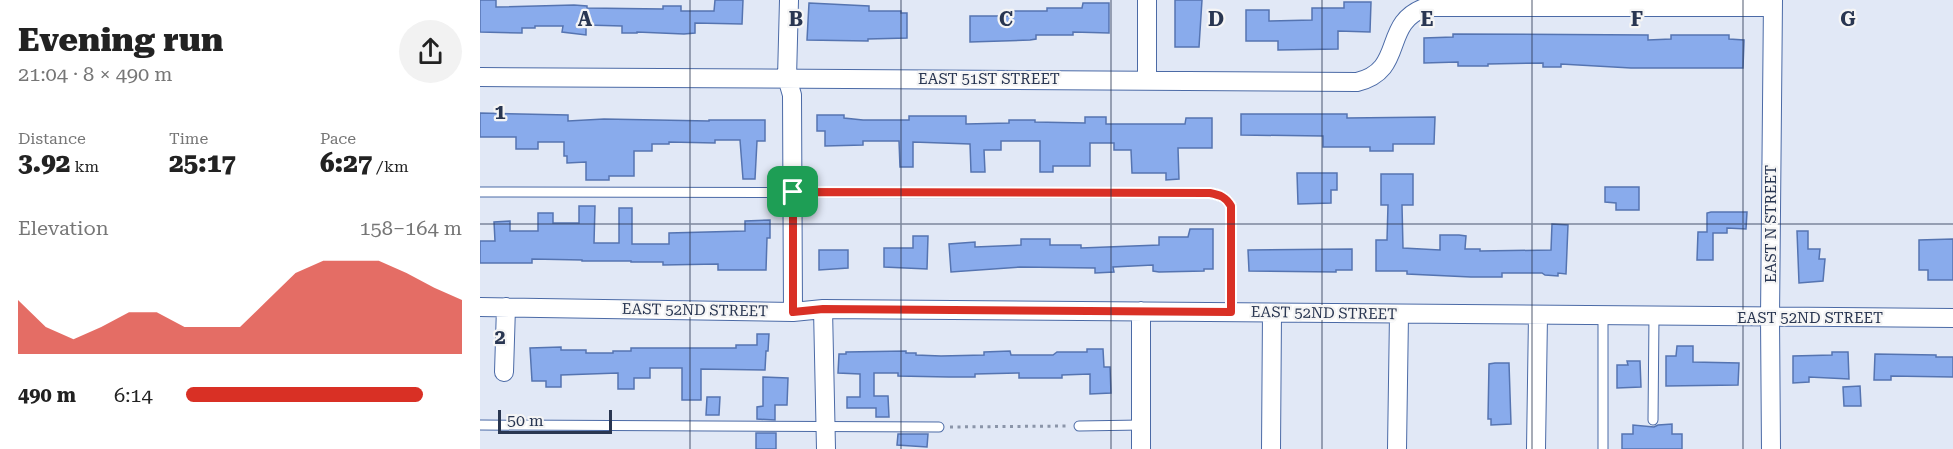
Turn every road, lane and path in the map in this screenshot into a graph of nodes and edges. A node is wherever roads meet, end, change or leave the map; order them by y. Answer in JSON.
{"nodes":[{"id":1,"x":789,"y":0,"type":"edge"},
{"id":2,"x":1147,"y":0,"type":"edge"},
{"id":3,"x":1459,"y":3,"type":"edge"},
{"id":4,"x":1628,"y":3,"type":"edge"},
{"id":5,"x":1773,"y":4,"type":"edge"},
{"id":6,"x":480,"y":77,"type":"edge"},
{"id":7,"x":787,"y":78,"type":"junction"},
{"id":8,"x":1147,"y":80,"type":"junction"},
{"id":9,"x":480,"y":192,"type":"edge"},
{"id":10,"x":793,"y":192,"type":"junction"},
{"id":11,"x":480,"y":307,"type":"edge"},
{"id":12,"x":506,"y":307,"type":"junction"},
{"id":13,"x":823,"y":309,"type":"junction"},
{"id":14,"x":1141,"y":311,"type":"junction"},
{"id":15,"x":793,"y":312,"type":"junction"},
{"id":16,"x":1231,"y":312,"type":"junction"},
{"id":17,"x":1272,"y":313,"type":"junction"},
{"id":18,"x":1399,"y":314,"type":"junction"},
{"id":19,"x":1538,"y":315,"type":"junction"},
{"id":20,"x":1603,"y":316,"type":"junction"},
{"id":21,"x":1654,"y":316,"type":"junction"},
{"id":22,"x":1770,"y":318,"type":"junction"},
{"id":23,"x":1953,"y":318,"type":"edge"},
{"id":24,"x":504,"y":372,"type":"dead end"},
{"id":25,"x":1653,"y":420,"type":"dead end"},
{"id":26,"x":480,"y":425,"type":"edge"},
{"id":27,"x":1142,"y":425,"type":"junction"},
{"id":28,"x":1079,"y":426,"type":"joint"},
{"id":29,"x":826,"y":427,"type":"junction"},
{"id":30,"x":939,"y":427,"type":"joint"},
{"id":31,"x":826,"y":449,"type":"edge"},
{"id":32,"x":1142,"y":449,"type":"edge"},
{"id":33,"x":1271,"y":449,"type":"edge"},
{"id":34,"x":1397,"y":449,"type":"edge"},
{"id":35,"x":1536,"y":449,"type":"edge"},
{"id":36,"x":1603,"y":449,"type":"edge"},
{"id":37,"x":1772,"y":449,"type":"edge"}],
"edges":[{"from":1,"to":7,"type":"street"},
{"from":2,"to":8,"type":"street"},
{"from":3,"to":4,"type":"street","name":"EAST 51ST STREET"},
{"from":3,"to":8,"type":"street","name":"EAST 51ST STREET"},
{"from":4,"to":5,"type":"street","name":"EAST 51ST STREET"},
{"from":5,"to":22,"type":"street","name":"EAST N STREET"},
{"from":6,"to":7,"type":"street","name":"EAST 51ST STREET"},
{"from":7,"to":8,"type":"street","name":"EAST 51ST STREET"},
{"from":7,"to":10,"type":"street"},
{"from":9,"to":10,"type":"lane"},
{"from":10,"to":15,"type":"street"},
{"from":10,"to":16,"type":"lane"},
{"from":11,"to":12,"type":"street","name":"EAST 52ND STREET"},
{"from":12,"to":15,"type":"street","name":"EAST 52ND STREET"},
{"from":12,"to":24,"type":"street"},
{"from":13,"to":14,"type":"street","name":"EAST 52ND STREET"},
{"from":13,"to":15,"type":"street","name":"EAST 52ND STREET"},
{"from":13,"to":29,"type":"street"},
{"from":14,"to":16,"type":"street","name":"EAST 52ND STREET"},
{"from":14,"to":27,"type":"street"},
{"from":16,"to":17,"type":"street","name":"EAST 52ND STREET"},
{"from":17,"to":18,"type":"street","name":"EAST 52ND STREET"},
{"from":17,"to":33,"type":"street"},
{"from":18,"to":19,"type":"street","name":"EAST 52ND STREET"},
{"from":18,"to":34,"type":"street"},
{"from":19,"to":20,"type":"street","name":"EAST 52ND STREET"},
{"from":19,"to":35,"type":"street"},
{"from":20,"to":21,"type":"street","name":"EAST 52ND STREET"},
{"from":20,"to":36,"type":"lane"},
{"from":21,"to":22,"type":"street","name":"EAST 52ND STREET"},
{"from":21,"to":25,"type":"lane"},
{"from":22,"to":23,"type":"street","name":"EAST 52ND STREET"},
{"from":22,"to":37,"type":"street","name":"EAST N STREET"},
{"from":26,"to":29,"type":"lane"},
{"from":27,"to":28,"type":"lane"},
{"from":27,"to":32,"type":"street"},
{"from":28,"to":30,"type":"path"},
{"from":29,"to":30,"type":"lane"},
{"from":29,"to":31,"type":"street"}]}
